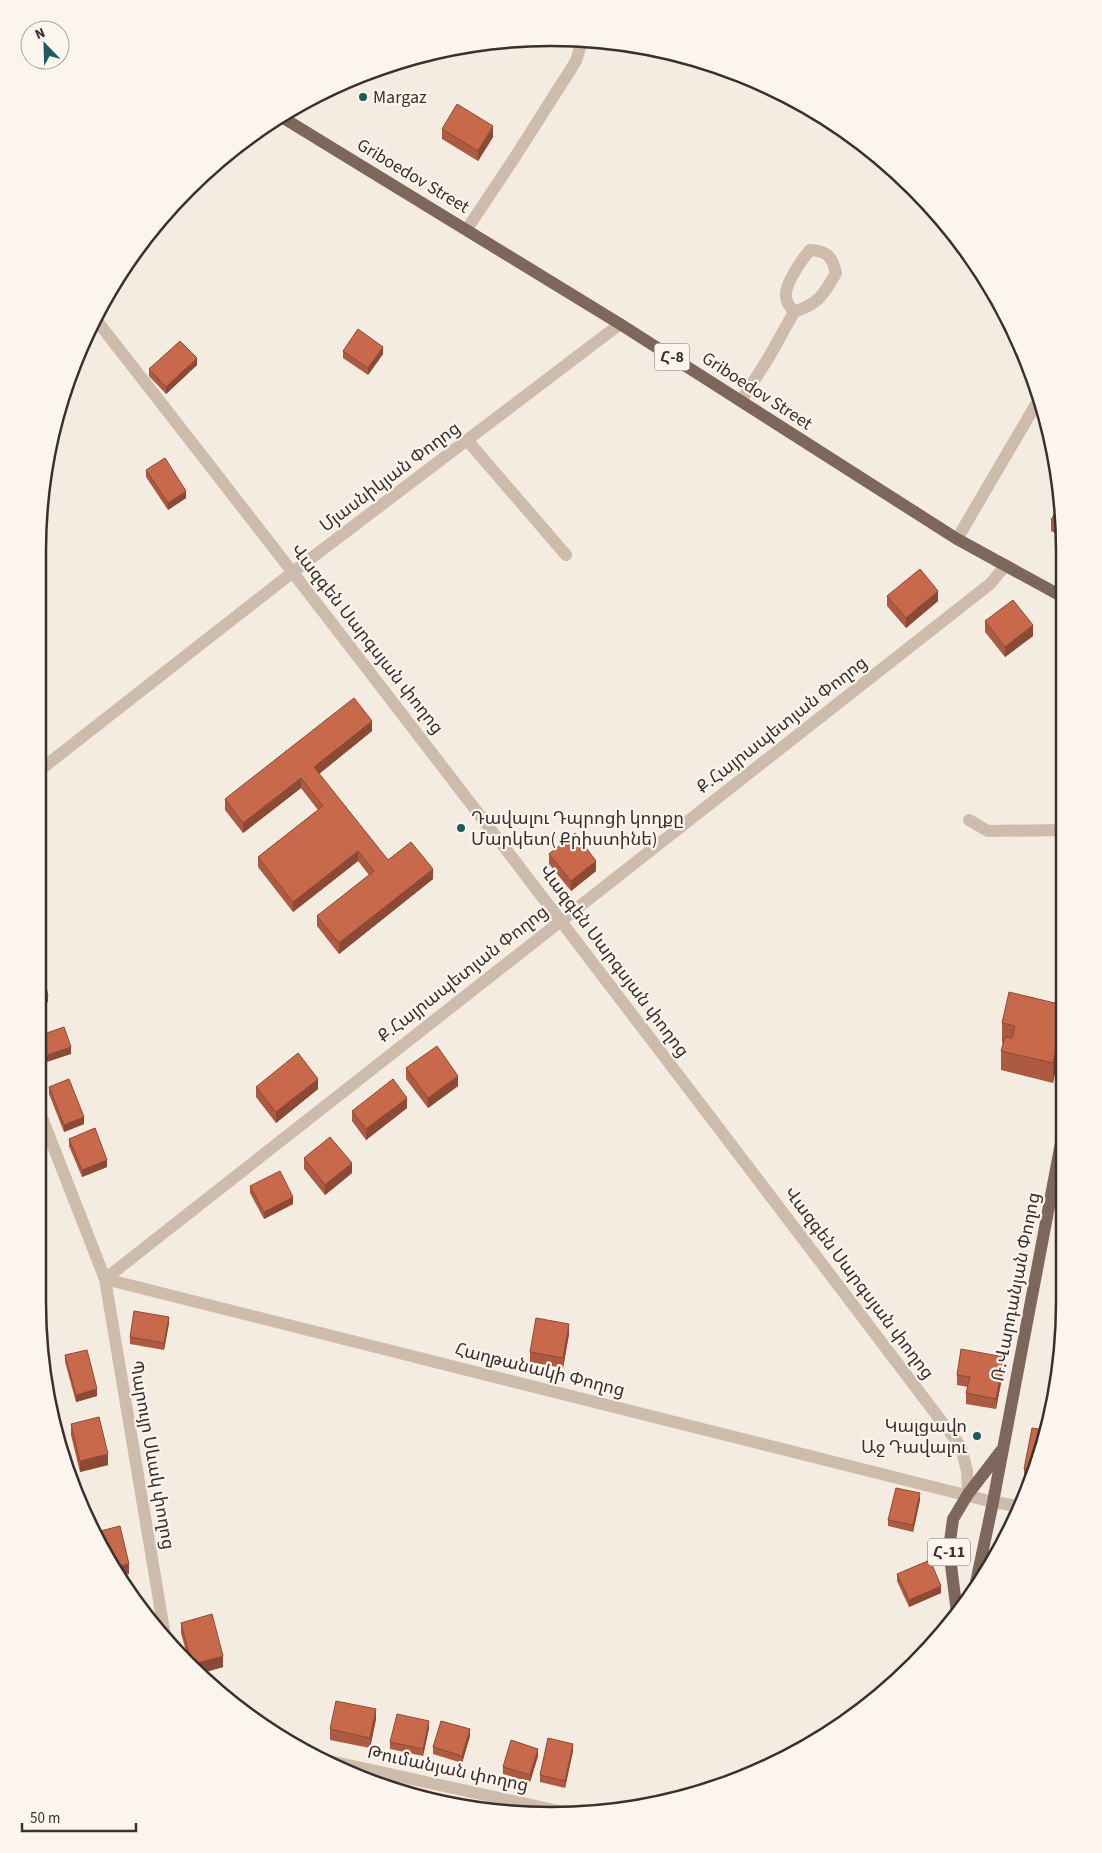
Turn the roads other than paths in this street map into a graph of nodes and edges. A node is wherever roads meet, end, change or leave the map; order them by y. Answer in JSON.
{"nodes":[{"id":1,"x":580,"y":47,"type":"edge"},
{"id":2,"x":288,"y":121,"type":"edge"},
{"id":3,"x":467,"y":229,"type":"junction"},
{"id":4,"x":794,"y":312,"type":"junction"},
{"id":5,"x":620,"y":324,"type":"junction"},
{"id":6,"x":100,"y":325,"type":"edge"},
{"id":7,"x":741,"y":401,"type":"junction"},
{"id":8,"x":1035,"y":406,"type":"edge"},
{"id":9,"x":467,"y":440,"type":"junction"},
{"id":10,"x":956,"y":539,"type":"junction"},
{"id":11,"x":566,"y":554,"type":"dead end"},
{"id":12,"x":1006,"y":565,"type":"junction"},
{"id":13,"x":293,"y":572,"type":"junction"},
{"id":14,"x":1056,"y":593,"type":"edge"},
{"id":15,"x":46,"y":765,"type":"edge"},
{"id":16,"x":968,"y":820,"type":"dead end"},
{"id":17,"x":1056,"y":830,"type":"edge"},
{"id":18,"x":561,"y":919,"type":"junction"},
{"id":19,"x":46,"y":1128,"type":"edge"},
{"id":20,"x":1056,"y":1168,"type":"edge"},
{"id":21,"x":105,"y":1279,"type":"junction"},
{"id":22,"x":1002,"y":1449,"type":"junction"},
{"id":23,"x":968,"y":1494,"type":"junction"},
{"id":24,"x":994,"y":1502,"type":"junction"},
{"id":25,"x":1013,"y":1505,"type":"edge"},
{"id":26,"x":979,"y":1568,"type":"edge"},
{"id":27,"x":956,"y":1603,"type":"edge"},
{"id":28,"x":163,"y":1624,"type":"edge"},
{"id":29,"x":354,"y":1766,"type":"edge"},
{"id":30,"x":538,"y":1807,"type":"edge"}],
"edges":[{"from":1,"to":3,"type":"street"},
{"from":2,"to":3,"type":"main road","name":"Griboedov Street","number":"Հ-8"},
{"from":3,"to":5,"type":"main road","name":"Griboedov Street","number":"Հ-8"},
{"from":4,"to":4,"type":"street"},
{"from":4,"to":7,"type":"street"},
{"from":5,"to":7,"type":"main road","name":"Griboedov Street","number":"Հ-8"},
{"from":5,"to":9,"type":"street","name":"Մյասնիկյան Փողոց"},
{"from":6,"to":13,"type":"street","name":"Վազգեն Սարգսյան փողոց"},
{"from":7,"to":10,"type":"main road","name":"Griboedov Street","number":"Հ-8"},
{"from":8,"to":10,"type":"street"},
{"from":9,"to":11,"type":"street"},
{"from":9,"to":13,"type":"street","name":"Մյասնիկյան Փողոց"},
{"from":10,"to":12,"type":"main road","name":"Griboedov Street","number":"Հ-8"},
{"from":12,"to":14,"type":"main road","name":"Griboedov Street","number":"Հ-8"},
{"from":12,"to":18,"type":"street","name":"Ք.Հայրապետյան Փողոց"},
{"from":13,"to":15,"type":"street","name":"Մյասնիկյան Փողոց"},
{"from":13,"to":18,"type":"street","name":"Վազգեն Սարգսյան փողոց"},
{"from":16,"to":17,"type":"street"},
{"from":18,"to":21,"type":"street","name":"Ք.Հայրապետյան Փողոց"},
{"from":18,"to":23,"type":"street","name":"Վազգեն Սարգսյան փողոց"},
{"from":19,"to":21,"type":"street","name":"Պարույր Սևակ փողոց"},
{"from":20,"to":22,"type":"main road","name":"Ռ.Վարդանյան Փողոց","number":"Հ-11"},
{"from":21,"to":23,"type":"street","name":"Հաղթանակի Փողոց"},
{"from":21,"to":28,"type":"street","name":"Պարույր Սևակ փողոց"},
{"from":22,"to":23,"type":"main road","number":"Հ-11"},
{"from":22,"to":24,"type":"main road","number":"Հ-11"},
{"from":23,"to":24,"type":"street"},
{"from":23,"to":27,"type":"main road","number":"Հ-11"},
{"from":24,"to":25,"type":"street"},
{"from":24,"to":26,"type":"main road","number":"Հ-11"},
{"from":29,"to":30,"type":"street","name":"Թումանյան փողոց"}]}
